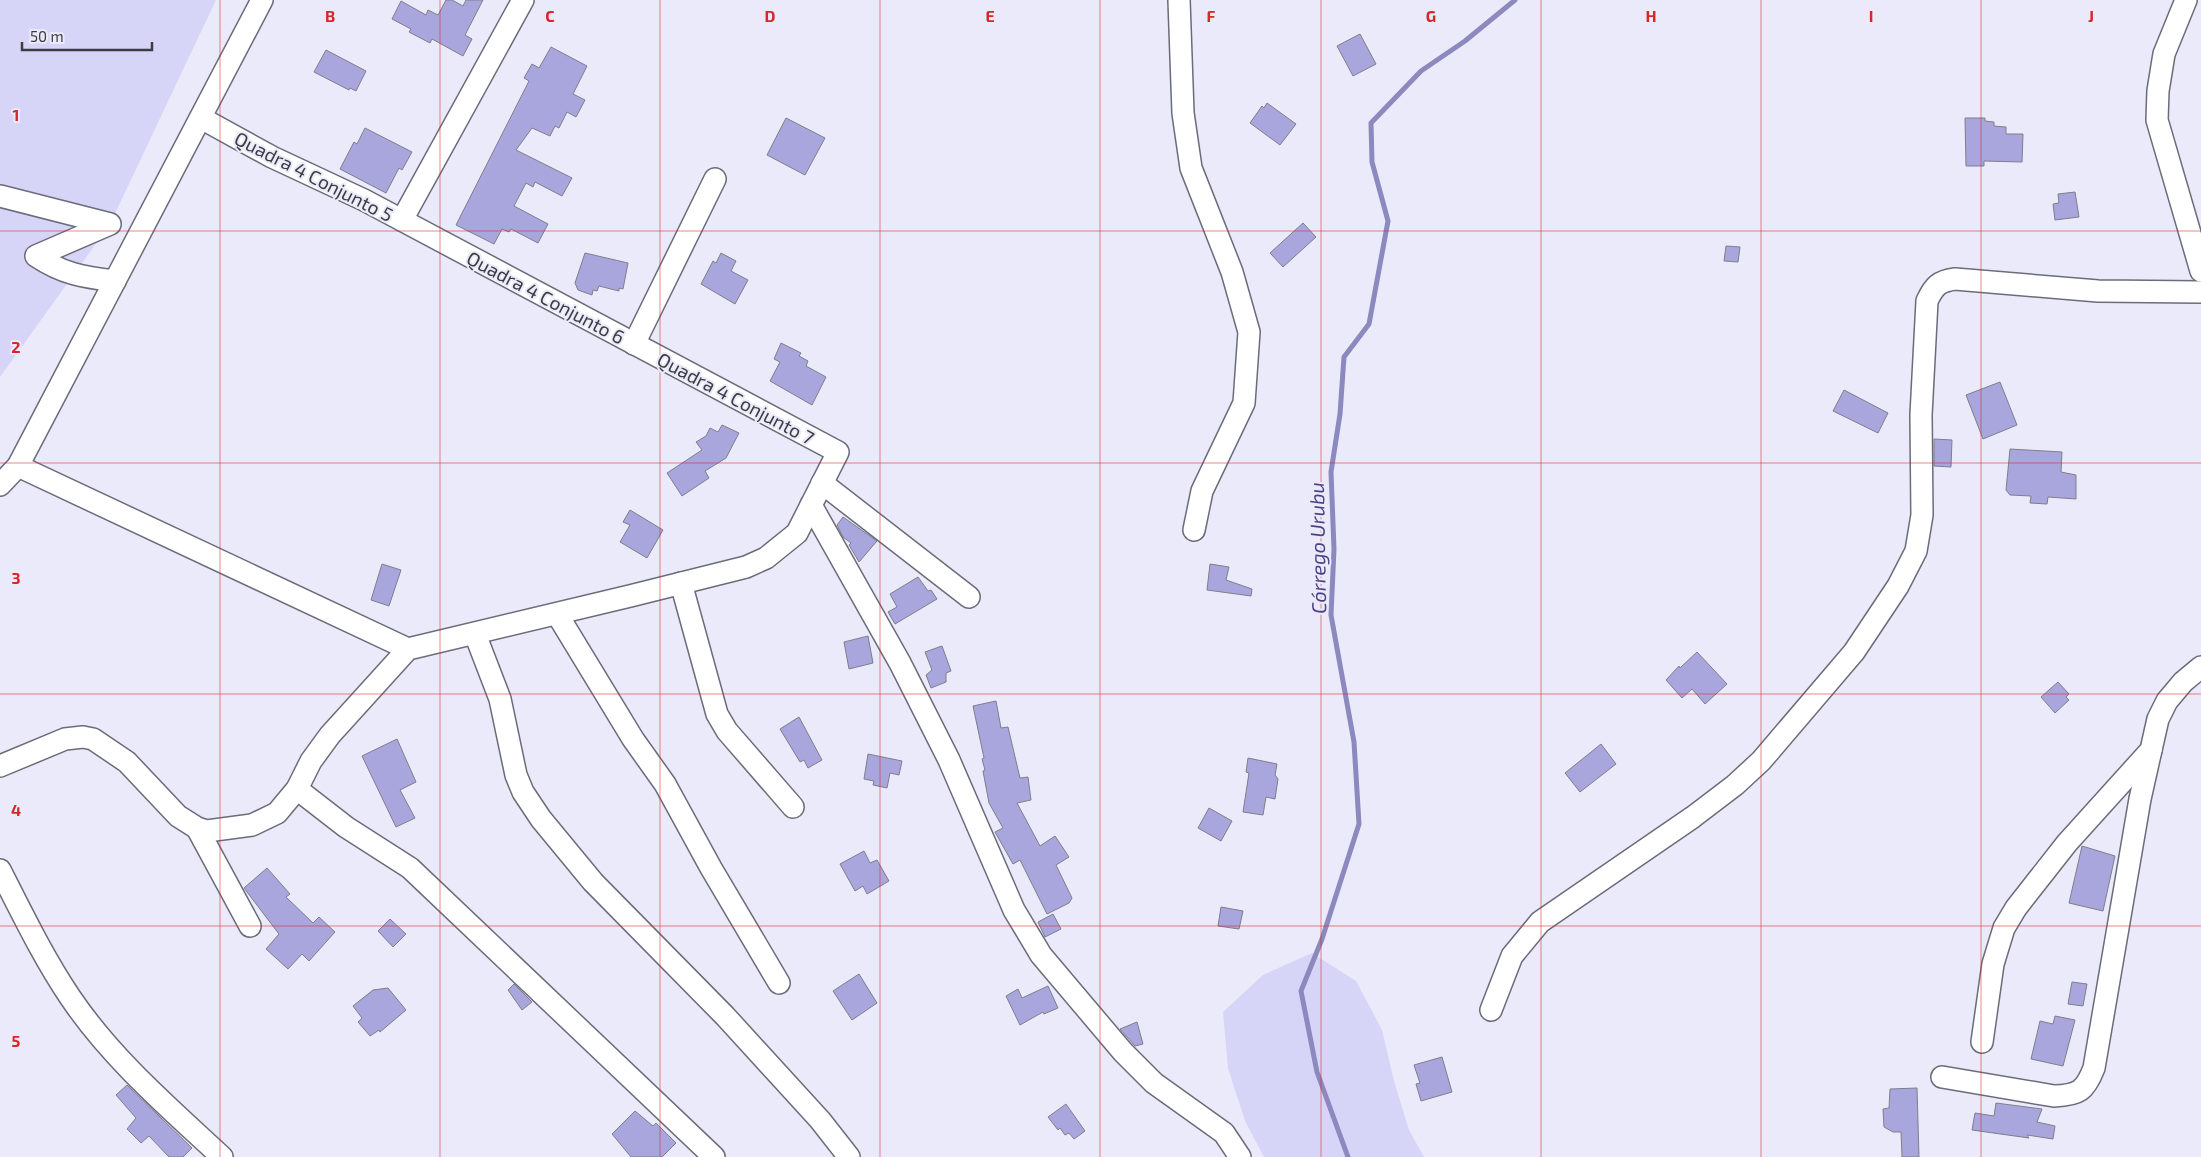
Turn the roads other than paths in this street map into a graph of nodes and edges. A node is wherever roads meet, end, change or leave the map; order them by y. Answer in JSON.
{"nodes":[{"id":1,"x":262,"y":0,"type":"edge"},
{"id":2,"x":523,"y":0,"type":"edge"},
{"id":3,"x":1179,"y":0,"type":"edge"},
{"id":4,"x":2186,"y":0,"type":"edge"},
{"id":5,"x":200,"y":118,"type":"junction"},
{"id":6,"x":715,"y":179,"type":"dead end"},
{"id":7,"x":0,"y":196,"type":"edge"},
{"id":8,"x":402,"y":220,"type":"junction"},
{"id":9,"x":2201,"y":271,"type":"edge"},
{"id":10,"x":115,"y":281,"type":"junction"},
{"id":11,"x":2201,"y":292,"type":"edge"},
{"id":12,"x":634,"y":344,"type":"junction"},
{"id":13,"x":18,"y":466,"type":"junction"},
{"id":14,"x":822,"y":483,"type":"junction"},
{"id":15,"x":0,"y":484,"type":"edge"},
{"id":16,"x":811,"y":505,"type":"junction"},
{"id":17,"x":1194,"y":530,"type":"dead end"},
{"id":18,"x":682,"y":583,"type":"junction"},
{"id":19,"x":969,"y":597,"type":"dead end"},
{"id":20,"x":557,"y":614,"type":"junction"},
{"id":21,"x":475,"y":634,"type":"junction"},
{"id":22,"x":408,"y":649,"type":"junction"},
{"id":23,"x":2201,"y":667,"type":"edge"},
{"id":24,"x":2151,"y":750,"type":"junction"},
{"id":25,"x":0,"y":766,"type":"edge"},
{"id":26,"x":297,"y":789,"type":"junction"},
{"id":27,"x":793,"y":806,"type":"dead end"},
{"id":28,"x":197,"y":828,"type":"junction"},
{"id":29,"x":0,"y":870,"type":"edge"},
{"id":30,"x":250,"y":926,"type":"dead end"},
{"id":31,"x":779,"y":983,"type":"dead end"},
{"id":32,"x":1491,"y":1010,"type":"dead end"},
{"id":33,"x":1982,"y":1042,"type":"dead end"},
{"id":34,"x":1942,"y":1077,"type":"dead end"},
{"id":35,"x":222,"y":1157,"type":"edge"},
{"id":36,"x":714,"y":1157,"type":"edge"},
{"id":37,"x":849,"y":1157,"type":"edge"},
{"id":38,"x":1240,"y":1157,"type":"edge"}],
"edges":[{"from":1,"to":5,"type":"street"},
{"from":2,"to":8,"type":"street","name":"Quadra 4 Conjunto 5"},
{"from":3,"to":17,"type":"street"},
{"from":4,"to":9,"type":"street"},
{"from":5,"to":8,"type":"street","name":"Quadra 4 Conjunto 5"},
{"from":5,"to":10,"type":"street"},
{"from":6,"to":12,"type":"street","name":"Quadra 4 Conjunto 6"},
{"from":7,"to":10,"type":"street"},
{"from":8,"to":12,"type":"street","name":"Quadra 4 Conjunto 6"},
{"from":10,"to":13,"type":"street"},
{"from":11,"to":32,"type":"street"},
{"from":12,"to":14,"type":"street","name":"Quadra 4 Conjunto 7"},
{"from":13,"to":15,"type":"street"},
{"from":13,"to":22,"type":"street"},
{"from":14,"to":16,"type":"street"},
{"from":14,"to":19,"type":"street"},
{"from":16,"to":18,"type":"street"},
{"from":16,"to":38,"type":"street"},
{"from":18,"to":20,"type":"street"},
{"from":18,"to":27,"type":"street"},
{"from":20,"to":21,"type":"street"},
{"from":20,"to":31,"type":"street"},
{"from":21,"to":22,"type":"street"},
{"from":21,"to":37,"type":"street"},
{"from":22,"to":26,"type":"street"},
{"from":23,"to":24,"type":"street"},
{"from":24,"to":33,"type":"street"},
{"from":24,"to":34,"type":"street"},
{"from":25,"to":28,"type":"street"},
{"from":26,"to":28,"type":"street"},
{"from":26,"to":36,"type":"street"},
{"from":28,"to":30,"type":"street"},
{"from":29,"to":35,"type":"street"}]}
